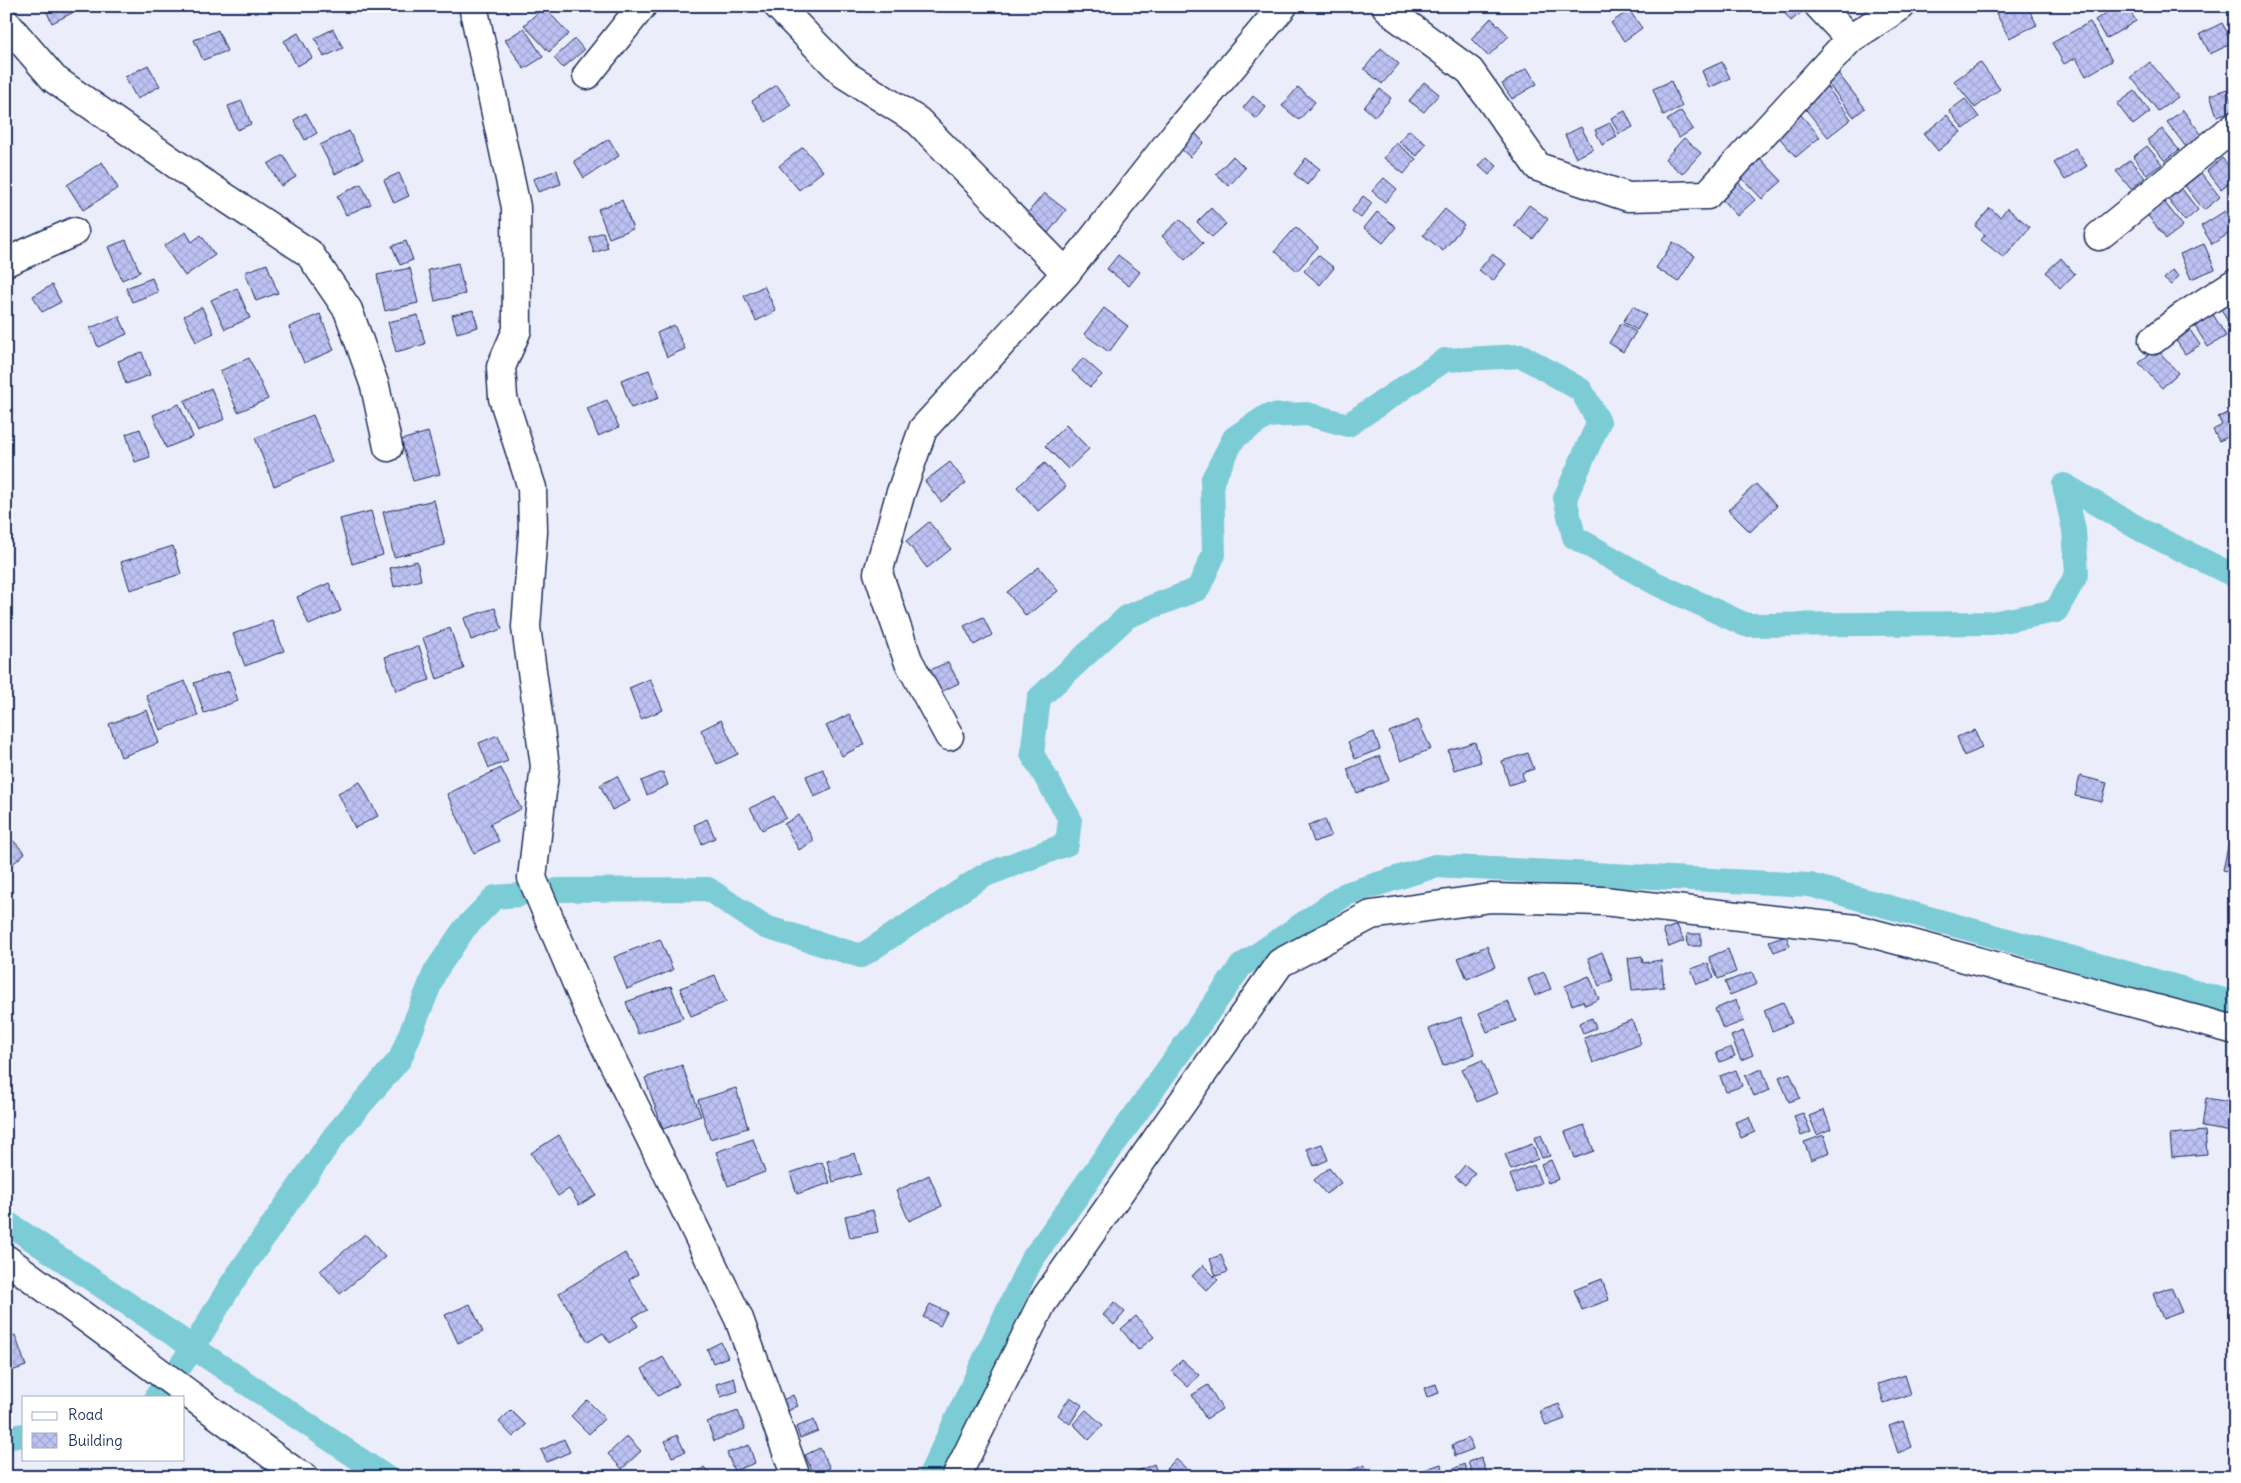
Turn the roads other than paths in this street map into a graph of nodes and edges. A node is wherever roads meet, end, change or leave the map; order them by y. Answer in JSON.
{"nodes":[{"id":1,"x":473,"y":6,"type":"edge"},
{"id":2,"x":642,"y":6,"type":"edge"},
{"id":3,"x":778,"y":6,"type":"edge"},
{"id":4,"x":1284,"y":6,"type":"edge"},
{"id":5,"x":1386,"y":6,"type":"edge"},
{"id":6,"x":1819,"y":6,"type":"edge"},
{"id":7,"x":1901,"y":6,"type":"edge"},
{"id":8,"x":6,"y":23,"type":"edge"},
{"id":9,"x":1850,"y":39,"type":"junction"},
{"id":10,"x":588,"y":75,"type":"dead end"},
{"id":11,"x":2235,"y":126,"type":"edge"},
{"id":12,"x":74,"y":232,"type":"dead end"},
{"id":13,"x":2099,"y":236,"type":"dead end"},
{"id":14,"x":6,"y":262,"type":"edge"},
{"id":15,"x":1066,"y":273,"type":"junction"},
{"id":16,"x":2235,"y":283,"type":"edge"},
{"id":17,"x":2153,"y":340,"type":"dead end"},
{"id":18,"x":388,"y":447,"type":"dead end"},
{"id":19,"x":949,"y":736,"type":"dead end"},
{"id":20,"x":2235,"y":1030,"type":"edge"},
{"id":21,"x":6,"y":1259,"type":"edge"},
{"id":22,"x":297,"y":1476,"type":"edge"},
{"id":23,"x":796,"y":1477,"type":"edge"},
{"id":24,"x":956,"y":1477,"type":"edge"}],
"edges":[{"from":1,"to":23,"type":"street"},
{"from":2,"to":10,"type":"street"},
{"from":3,"to":15,"type":"street"},
{"from":4,"to":15,"type":"street"},
{"from":5,"to":9,"type":"street"},
{"from":6,"to":9,"type":"street"},
{"from":7,"to":9,"type":"street"},
{"from":8,"to":18,"type":"street"},
{"from":11,"to":13,"type":"street"},
{"from":12,"to":14,"type":"street"},
{"from":15,"to":19,"type":"street"},
{"from":16,"to":17,"type":"street"},
{"from":20,"to":24,"type":"street"},
{"from":21,"to":22,"type":"street"}]}
